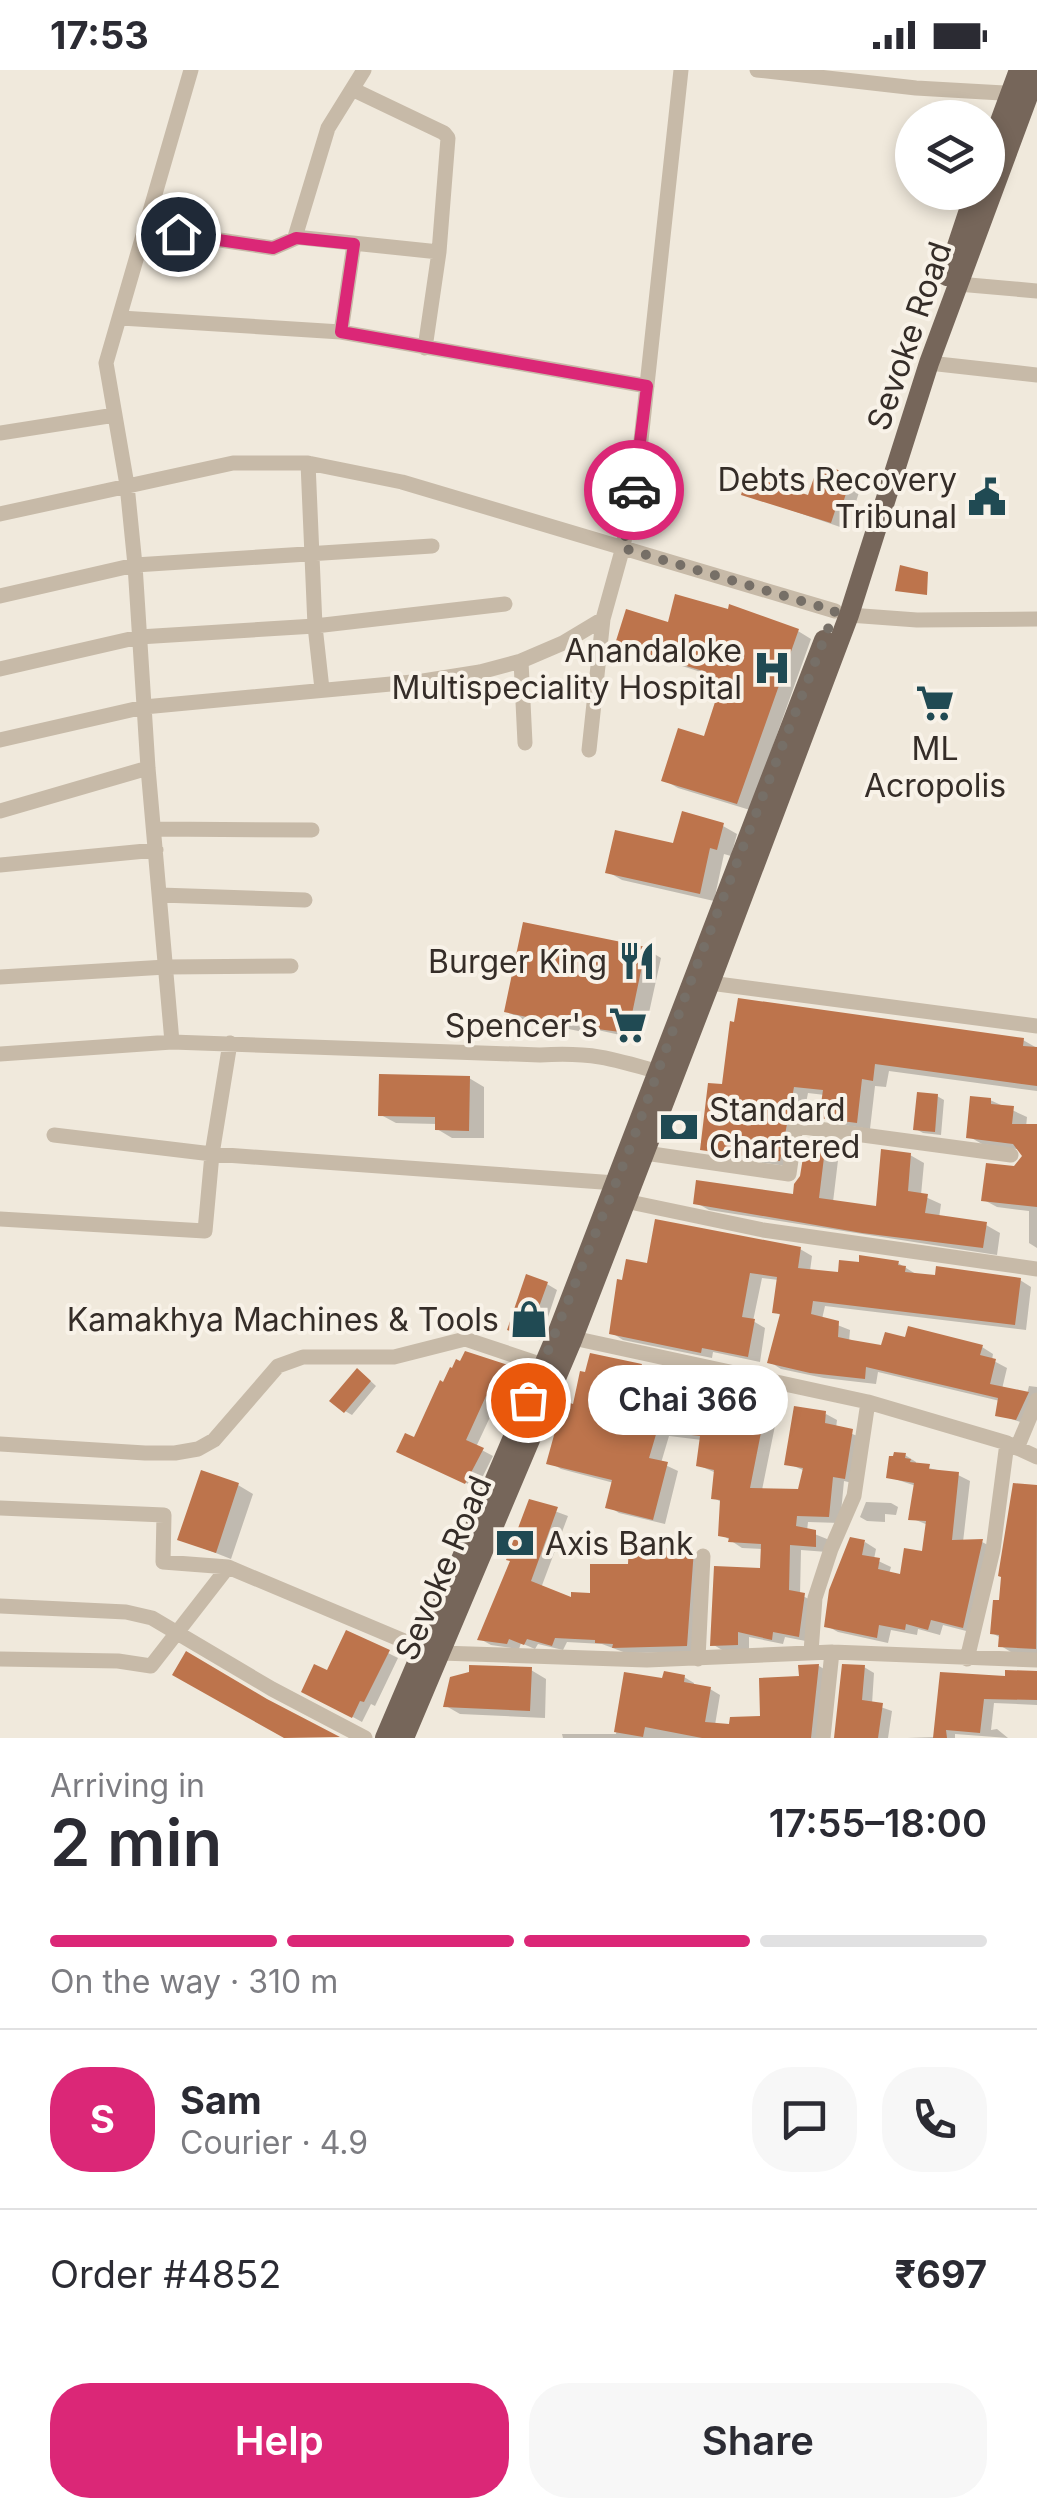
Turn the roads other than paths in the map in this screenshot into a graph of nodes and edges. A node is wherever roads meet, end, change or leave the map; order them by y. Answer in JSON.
{"nodes":[{"id":1,"x":191,"y":70,"type":"edge"},
{"id":2,"x":364,"y":70,"type":"edge"},
{"id":3,"x":681,"y":70,"type":"edge"},
{"id":4,"x":757,"y":70,"type":"edge"},
{"id":5,"x":1019,"y":70,"type":"edge"},
{"id":6,"x":1037,"y":72,"type":"edge"},
{"id":7,"x":354,"y":90,"type":"junction"},
{"id":8,"x":1019,"y":94,"type":"junction"},
{"id":9,"x":1005,"y":121,"type":"edge"},
{"id":10,"x":968,"y":210,"type":"edge"},
{"id":11,"x":146,"y":230,"type":"junction"},
{"id":12,"x":296,"y":238,"type":"junction"},
{"id":13,"x":354,"y":244,"type":"junction"},
{"id":14,"x":439,"y":252,"type":"junction"},
{"id":15,"x":958,"y":284,"type":"junction"},
{"id":16,"x":1037,"y":291,"type":"edge"},
{"id":17,"x":121,"y":318,"type":"junction"},
{"id":18,"x":341,"y":332,"type":"junction"},
{"id":19,"x":425,"y":348,"type":"junction"},
{"id":20,"x":928,"y":363,"type":"junction"},
{"id":21,"x":1037,"y":374,"type":"edge"},
{"id":22,"x":647,"y":386,"type":"junction"},
{"id":23,"x":116,"y":415,"type":"junction"},
{"id":24,"x":0,"y":433,"type":"edge"},
{"id":25,"x":308,"y":463,"type":"junction"},
{"id":26,"x":127,"y":485,"type":"junction"},
{"id":27,"x":0,"y":514,"type":"edge"},
{"id":28,"x":432,"y":546,"type":"dead end"},
{"id":29,"x":623,"y":548,"type":"junction"},
{"id":30,"x":312,"y":552,"type":"junction"},
{"id":31,"x":135,"y":565,"type":"junction"},
{"id":32,"x":0,"y":596,"type":"edge"},
{"id":33,"x":506,"y":604,"type":"dead end"},
{"id":34,"x":842,"y":613,"type":"junction"},
{"id":35,"x":603,"y":619,"type":"junction"},
{"id":36,"x":1037,"y":620,"type":"edge"},
{"id":37,"x":315,"y":626,"type":"junction"},
{"id":38,"x":139,"y":636,"type":"junction"},
{"id":39,"x":522,"y":661,"type":"junction"},
{"id":40,"x":0,"y":669,"type":"edge"},
{"id":41,"x":322,"y":689,"type":"junction"},
{"id":42,"x":144,"y":708,"type":"junction"},
{"id":43,"x":0,"y":740,"type":"edge"},
{"id":44,"x":525,"y":744,"type":"dead end"},
{"id":45,"x":589,"y":750,"type":"dead end"},
{"id":46,"x":148,"y":768,"type":"junction"},
{"id":47,"x":0,"y":811,"type":"edge"},
{"id":48,"x":155,"y":829,"type":"junction"},
{"id":49,"x":312,"y":830,"type":"dead end"},
{"id":50,"x":156,"y":850,"type":"junction"},
{"id":51,"x":0,"y":865,"type":"edge"},
{"id":52,"x":160,"y":895,"type":"junction"},
{"id":53,"x":305,"y":900,"type":"dead end"},
{"id":54,"x":291,"y":966,"type":"dead end"},
{"id":55,"x":166,"y":968,"type":"junction"},
{"id":56,"x":0,"y":977,"type":"edge"},
{"id":57,"x":701,"y":981,"type":"junction"},
{"id":58,"x":1037,"y":1026,"type":"edge"},
{"id":59,"x":172,"y":1042,"type":"junction"},
{"id":60,"x":230,"y":1043,"type":"junction"},
{"id":61,"x":0,"y":1054,"type":"edge"},
{"id":62,"x":658,"y":1072,"type":"junction"},
{"id":63,"x":54,"y":1135,"type":"dead end"},
{"id":64,"x":645,"y":1152,"type":"junction"},
{"id":65,"x":212,"y":1154,"type":"junction"},
{"id":66,"x":1011,"y":1155,"type":"dead end"},
{"id":67,"x":620,"y":1192,"type":"junction"},
{"id":68,"x":0,"y":1218,"type":"edge"},
{"id":69,"x":1037,"y":1269,"type":"edge"},
{"id":70,"x":565,"y":1336,"type":"junction"},
{"id":71,"x":543,"y":1365,"type":"junction"},
{"id":72,"x":1037,"y":1400,"type":"edge"},
{"id":73,"x":868,"y":1402,"type":"junction"},
{"id":74,"x":0,"y":1444,"type":"edge"},
{"id":75,"x":1012,"y":1446,"type":"junction"},
{"id":76,"x":1037,"y":1457,"type":"edge"},
{"id":77,"x":0,"y":1508,"type":"edge"},
{"id":78,"x":703,"y":1556,"type":"dead end"},
{"id":79,"x":228,"y":1567,"type":"junction"},
{"id":80,"x":0,"y":1606,"type":"edge"},
{"id":81,"x":178,"y":1632,"type":"junction"},
{"id":82,"x":431,"y":1651,"type":"junction"},
{"id":83,"x":811,"y":1652,"type":"junction"},
{"id":84,"x":832,"y":1652,"type":"junction"},
{"id":85,"x":0,"y":1659,"type":"edge"},
{"id":86,"x":698,"y":1659,"type":"junction"},
{"id":87,"x":967,"y":1659,"type":"junction"},
{"id":88,"x":1037,"y":1660,"type":"edge"},
{"id":89,"x":365,"y":1738,"type":"edge"},
{"id":90,"x":385,"y":1738,"type":"edge"},
{"id":91,"x":404,"y":1738,"type":"edge"},
{"id":92,"x":823,"y":1738,"type":"edge"}],
"edges":[{"from":1,"to":11,"type":"street"},
{"from":2,"to":7,"type":"street"},
{"from":3,"to":22,"type":"street"},
{"from":4,"to":8,"type":"street"},
{"from":5,"to":8,"type":"main road","name":"Sevoke Road"},
{"from":6,"to":8,"type":"main road","name":"Sevoke Road"},
{"from":7,"to":12,"type":"street"},
{"from":7,"to":14,"type":"street"},
{"from":8,"to":9,"type":"main road","name":"Sevoke Road"},
{"from":8,"to":15,"type":"main road","name":"Sevoke Road"},
{"from":10,"to":34,"type":"main road","name":"Sevoke Road"},
{"from":11,"to":12,"type":"street"},
{"from":11,"to":17,"type":"street"},
{"from":12,"to":13,"type":"street"},
{"from":13,"to":14,"type":"street"},
{"from":13,"to":18,"type":"street"},
{"from":14,"to":19,"type":"street"},
{"from":15,"to":16,"type":"street"},
{"from":15,"to":20,"type":"main road","name":"Sevoke Road"},
{"from":17,"to":18,"type":"street"},
{"from":17,"to":23,"type":"street"},
{"from":18,"to":19,"type":"street"},
{"from":19,"to":22,"type":"street"},
{"from":20,"to":21,"type":"street"},
{"from":20,"to":34,"type":"main road","name":"Sevoke Road"},
{"from":22,"to":29,"type":"street"},
{"from":23,"to":24,"type":"street"},
{"from":23,"to":26,"type":"street"},
{"from":25,"to":26,"type":"street"},
{"from":25,"to":29,"type":"street"},
{"from":25,"to":30,"type":"street"},
{"from":26,"to":27,"type":"street"},
{"from":26,"to":31,"type":"street"},
{"from":28,"to":30,"type":"street"},
{"from":29,"to":34,"type":"street"},
{"from":29,"to":35,"type":"street"},
{"from":30,"to":31,"type":"street"},
{"from":30,"to":37,"type":"street"},
{"from":31,"to":32,"type":"street"},
{"from":31,"to":38,"type":"street"},
{"from":33,"to":37,"type":"street"},
{"from":34,"to":36,"type":"street"},
{"from":34,"to":57,"type":"main road","name":"Sevoke Road"},
{"from":35,"to":39,"type":"street"},
{"from":35,"to":45,"type":"street"},
{"from":37,"to":38,"type":"street"},
{"from":37,"to":41,"type":"street"},
{"from":38,"to":40,"type":"street"},
{"from":38,"to":42,"type":"street"},
{"from":39,"to":41,"type":"street"},
{"from":39,"to":44,"type":"street"},
{"from":41,"to":42,"type":"street"},
{"from":42,"to":43,"type":"street"},
{"from":42,"to":46,"type":"street"},
{"from":46,"to":47,"type":"street"},
{"from":46,"to":48,"type":"street"},
{"from":48,"to":49,"type":"street"},
{"from":48,"to":50,"type":"street"},
{"from":50,"to":51,"type":"street"},
{"from":50,"to":52,"type":"street"},
{"from":52,"to":53,"type":"street"},
{"from":52,"to":55,"type":"street"},
{"from":54,"to":55,"type":"street"},
{"from":55,"to":56,"type":"street"},
{"from":55,"to":59,"type":"street"},
{"from":57,"to":58,"type":"street"},
{"from":57,"to":62,"type":"main road","name":"Sevoke Road"},
{"from":57,"to":64,"type":"main road","name":"Sevoke Road"},
{"from":59,"to":60,"type":"street"},
{"from":59,"to":61,"type":"street"},
{"from":60,"to":62,"type":"street"},
{"from":60,"to":65,"type":"street"},
{"from":62,"to":67,"type":"main road","name":"Sevoke Road"},
{"from":63,"to":65,"type":"street"},
{"from":64,"to":66,"type":"street"},
{"from":64,"to":67,"type":"main road","name":"Sevoke Road"},
{"from":65,"to":67,"type":"street"},
{"from":65,"to":68,"type":"street"},
{"from":67,"to":69,"type":"street"},
{"from":67,"to":70,"type":"main road","name":"Sevoke Road"},
{"from":70,"to":71,"type":"main road","name":"Sevoke Road"},
{"from":70,"to":73,"type":"street"},
{"from":70,"to":82,"type":"main road","name":"Sevoke Road"},
{"from":71,"to":74,"type":"street"},
{"from":71,"to":82,"type":"main road","name":"Sevoke Road"},
{"from":72,"to":75,"type":"street"},
{"from":73,"to":75,"type":"street"},
{"from":73,"to":83,"type":"street"},
{"from":75,"to":76,"type":"street"},
{"from":75,"to":87,"type":"street"},
{"from":77,"to":79,"type":"street"},
{"from":78,"to":86,"type":"street"},
{"from":79,"to":81,"type":"street"},
{"from":79,"to":82,"type":"street"},
{"from":80,"to":81,"type":"street"},
{"from":81,"to":85,"type":"street"},
{"from":81,"to":89,"type":"street"},
{"from":82,"to":86,"type":"street"},
{"from":82,"to":90,"type":"main road","name":"Sevoke Road"},
{"from":82,"to":91,"type":"main road","name":"Sevoke Road"},
{"from":83,"to":84,"type":"street"},
{"from":83,"to":86,"type":"street"},
{"from":84,"to":87,"type":"street"},
{"from":84,"to":92,"type":"street"},
{"from":87,"to":88,"type":"street"}]}
